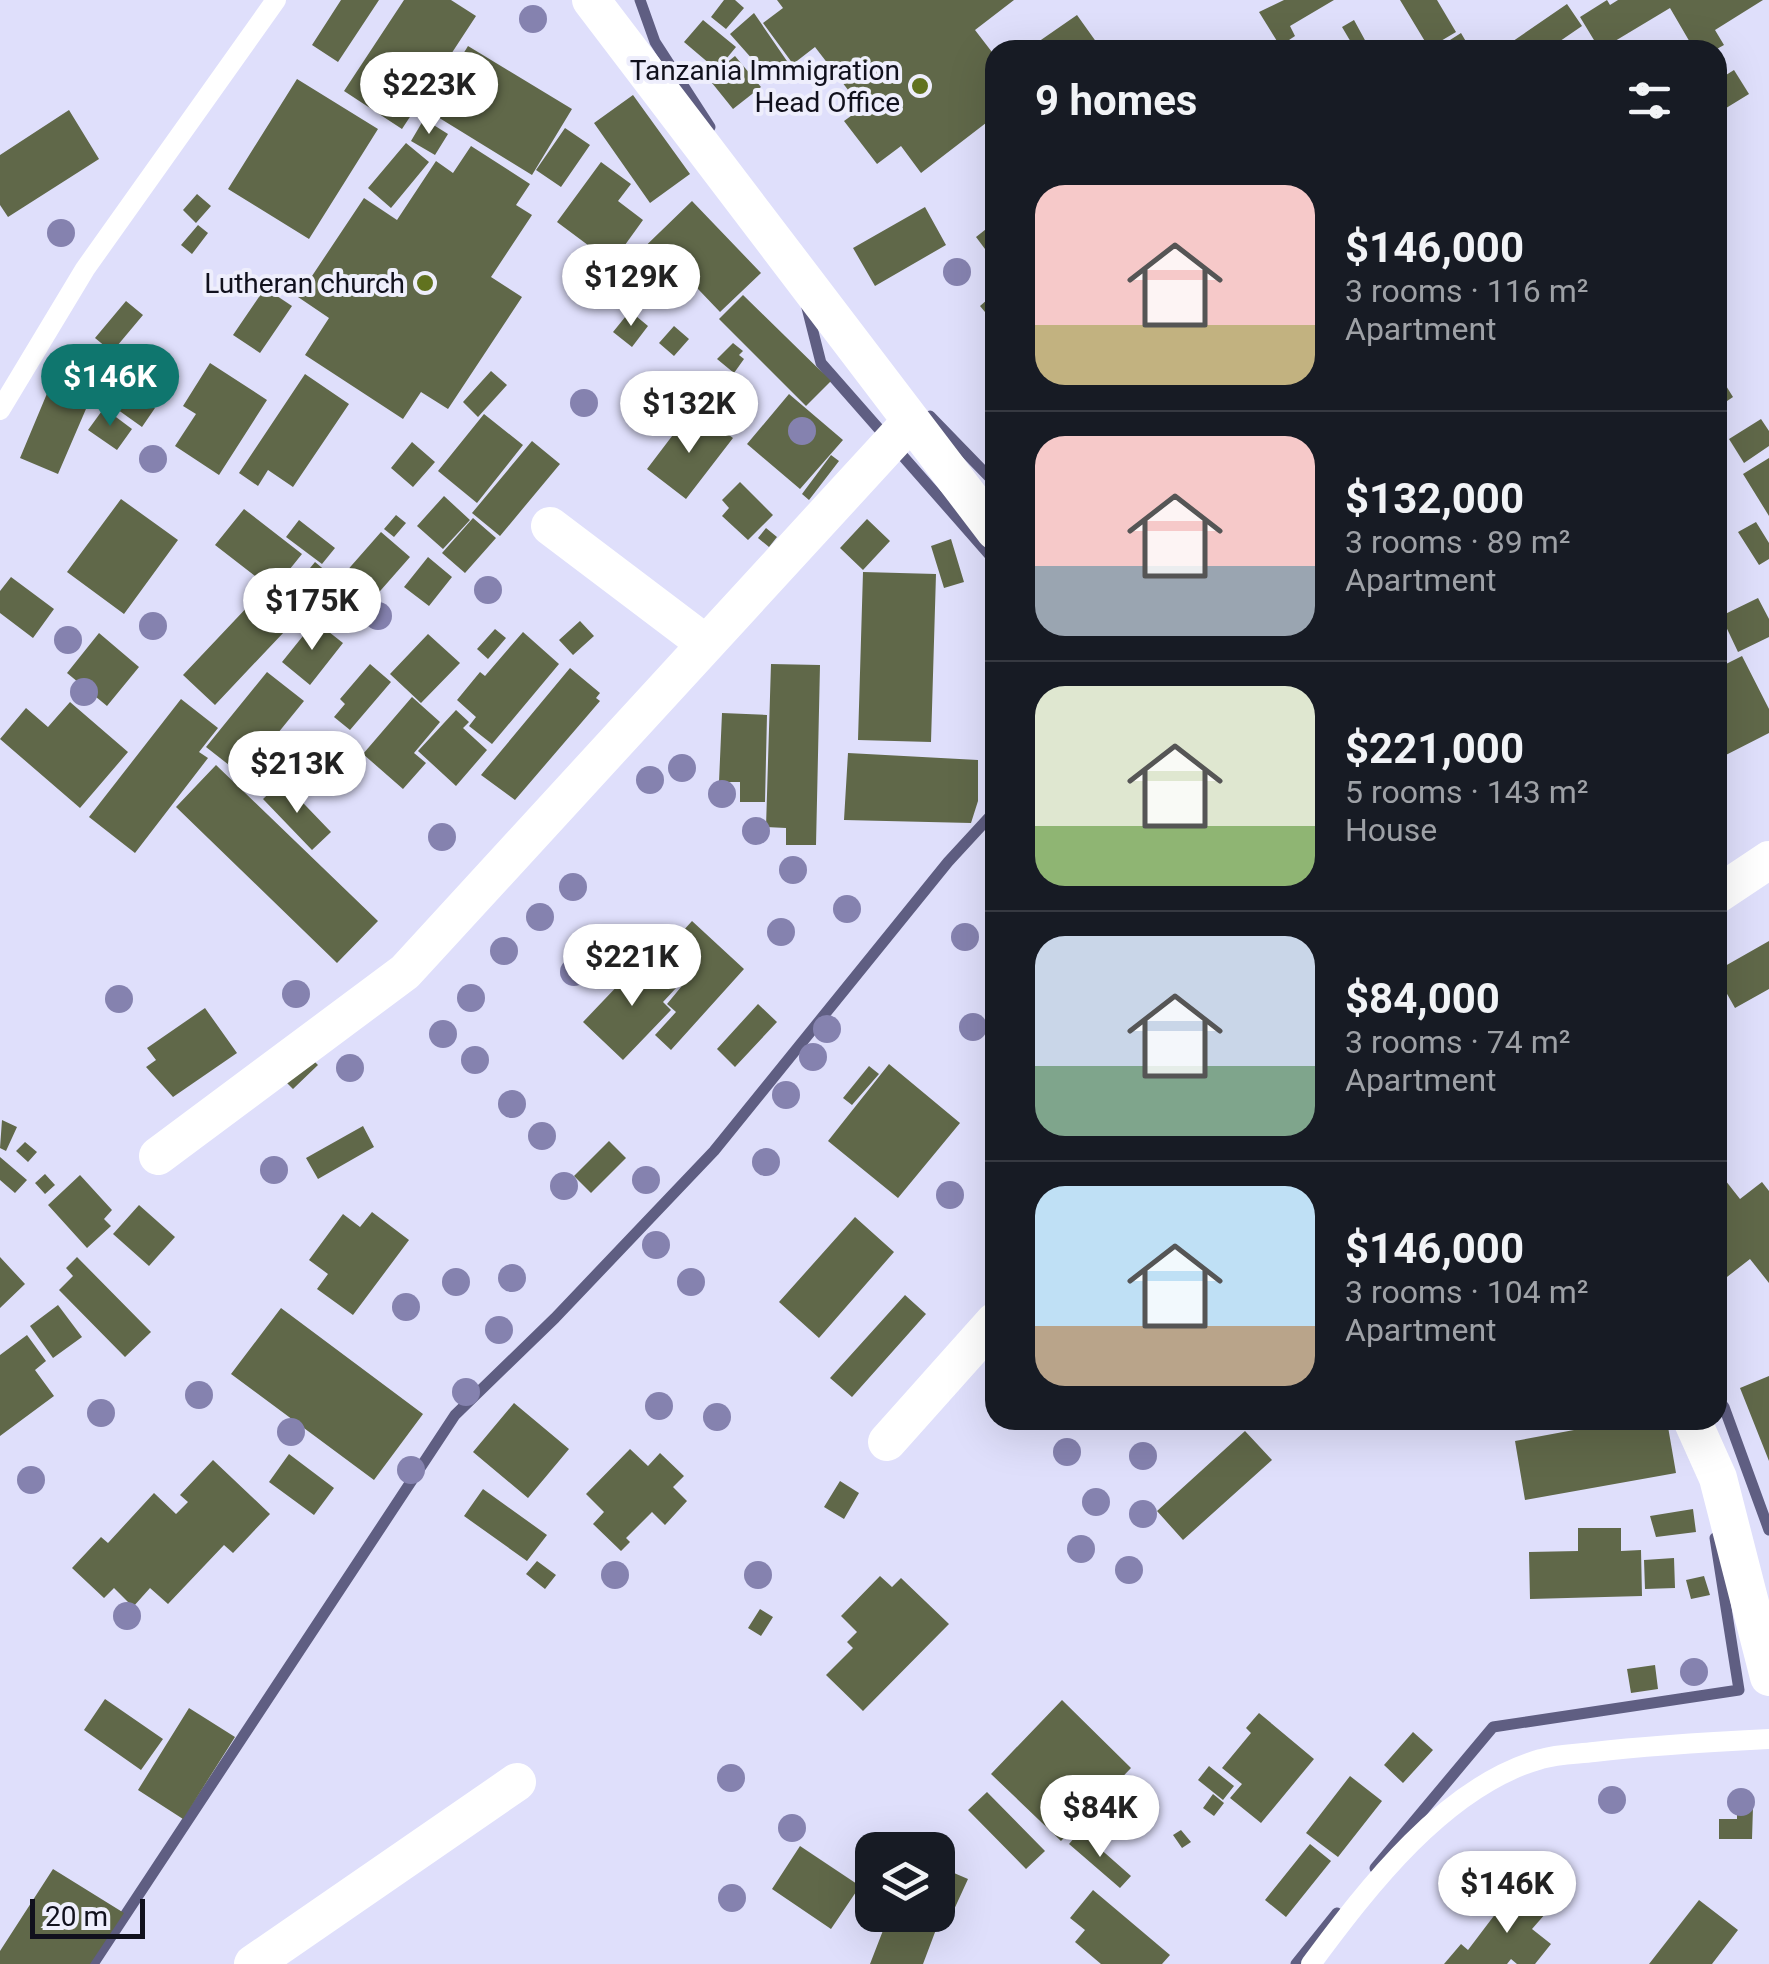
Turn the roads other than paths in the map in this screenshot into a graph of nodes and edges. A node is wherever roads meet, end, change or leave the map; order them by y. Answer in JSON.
{"nodes":[{"id":1,"x":276,"y":0,"type":"edge"},
{"id":2,"x":592,"y":0,"type":"edge"},
{"id":3,"x":0,"y":410,"type":"edge"},
{"id":4,"x":911,"y":421,"type":"junction"},
{"id":5,"x":985,"y":518,"type":"edge"},
{"id":6,"x":550,"y":526,"type":"dead end"},
{"id":7,"x":706,"y":644,"type":"junction"},
{"id":8,"x":1769,"y":860,"type":"edge"},
{"id":9,"x":1727,"y":888,"type":"edge"},
{"id":10,"x":158,"y":1156,"type":"dead end"},
{"id":11,"x":985,"y":1332,"type":"edge"},
{"id":12,"x":1696,"y":1430,"type":"edge"},
{"id":13,"x":887,"y":1442,"type":"dead end"},
{"id":14,"x":1769,"y":1676,"type":"edge"},
{"id":15,"x":1769,"y":1739,"type":"edge"},
{"id":16,"x":517,"y":1782,"type":"dead end"},
{"id":17,"x":253,"y":1964,"type":"edge"},
{"id":18,"x":1311,"y":1964,"type":"edge"}],
"edges":[{"from":1,"to":3,"type":"lane"},
{"from":2,"to":4,"type":"street"},
{"from":4,"to":5,"type":"street"},
{"from":4,"to":7,"type":"street"},
{"from":6,"to":7,"type":"street"},
{"from":7,"to":10,"type":"street"},
{"from":8,"to":9,"type":"street"},
{"from":11,"to":13,"type":"street"},
{"from":12,"to":14,"type":"street"},
{"from":15,"to":18,"type":"lane"},
{"from":16,"to":17,"type":"street"}]}
